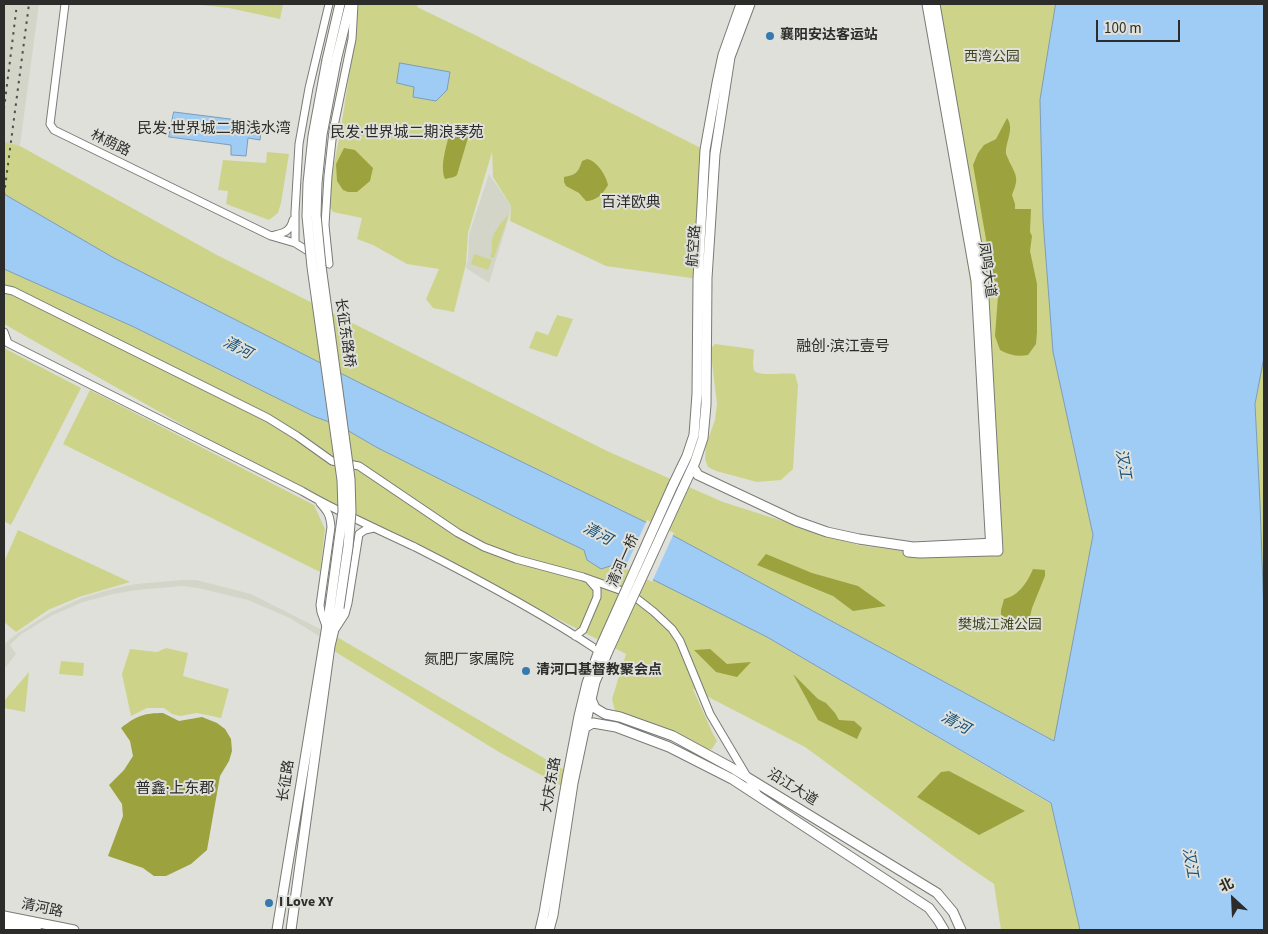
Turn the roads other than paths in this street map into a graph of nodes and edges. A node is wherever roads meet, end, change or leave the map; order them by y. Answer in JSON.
{"nodes":[{"id":1,"x":65,"y":4,"type":"edge"},
{"id":2,"x":329,"y":4,"type":"edge"},
{"id":3,"x":340,"y":4,"type":"edge"},
{"id":4,"x":350,"y":4,"type":"edge"},
{"id":5,"x":354,"y":4,"type":"edge"},
{"id":6,"x":741,"y":4,"type":"edge"},
{"id":7,"x":750,"y":4,"type":"edge"},
{"id":8,"x":927,"y":4,"type":"edge"},
{"id":9,"x":935,"y":4,"type":"edge"},
{"id":10,"x":332,"y":60,"type":"junction"},
{"id":11,"x":295,"y":212,"type":"junction"},
{"id":12,"x":271,"y":236,"type":"junction"},
{"id":13,"x":295,"y":243,"type":"junction"},
{"id":14,"x":4,"y":289,"type":"edge"},
{"id":15,"x":4,"y":332,"type":"edge"},
{"id":16,"x":692,"y":440,"type":"junction"},
{"id":17,"x":702,"y":442,"type":"junction"},
{"id":18,"x":693,"y":467,"type":"junction"},
{"id":19,"x":687,"y":480,"type":"junction"},
{"id":20,"x":674,"y":485,"type":"joint"},
{"id":21,"x":682,"y":490,"type":"joint"},
{"id":22,"x":316,"y":499,"type":"junction"},
{"id":23,"x":334,"y":509,"type":"junction"},
{"id":24,"x":361,"y":521,"type":"junction"},
{"id":25,"x":331,"y":527,"type":"junction"},
{"id":26,"x":377,"y":529,"type":"junction"},
{"id":27,"x":359,"y":534,"type":"junction"},
{"id":28,"x":993,"y":546,"type":"junction"},
{"id":29,"x":588,"y":579,"type":"junction"},
{"id":30,"x":583,"y":630,"type":"junction"},
{"id":31,"x":328,"y":632,"type":"junction"},
{"id":32,"x":575,"y":636,"type":"junction"},
{"id":33,"x":585,"y":642,"type":"junction"},
{"id":34,"x":602,"y":650,"type":"junction"},
{"id":35,"x":590,"y":699,"type":"junction"},
{"id":36,"x":584,"y":728,"type":"junction"},
{"id":37,"x":747,"y":777,"type":"junction"},
{"id":38,"x":758,"y":796,"type":"junction"},
{"id":39,"x":4,"y":916,"type":"edge"},
{"id":40,"x":4,"y":924,"type":"edge"},
{"id":41,"x":36,"y":930,"type":"edge"},
{"id":42,"x":74,"y":930,"type":"edge"},
{"id":43,"x":277,"y":930,"type":"edge"},
{"id":44,"x":291,"y":930,"type":"edge"},
{"id":45,"x":540,"y":930,"type":"edge"},
{"id":46,"x":549,"y":930,"type":"edge"},
{"id":47,"x":944,"y":930,"type":"edge"},
{"id":48,"x":961,"y":930,"type":"edge"}],
"edges":[{"from":1,"to":12,"type":"street","name":"林荫路"},
{"from":2,"to":11,"type":"street"},
{"from":3,"to":10,"type":"main road"},
{"from":4,"to":10,"type":"main road"},
{"from":5,"to":13,"type":"street","name":"林荫路"},
{"from":6,"to":16,"type":"main road","name":"航空路"},
{"from":7,"to":17,"type":"main road","name":"航空路"},
{"from":8,"to":28,"type":"main road","name":"凤鸣大道"},
{"from":9,"to":28,"type":"main road","name":"凤鸣大道"},
{"from":10,"to":31,"type":"main road","name":"长征东路桥","bridge":true},
{"from":11,"to":12,"type":"street"},
{"from":11,"to":13,"type":"street"},
{"from":12,"to":13,"type":"street","name":"林荫路"},
{"from":14,"to":29,"type":"street"},
{"from":15,"to":22,"type":"street"},
{"from":16,"to":17,"type":"main road"},
{"from":16,"to":20,"type":"main road","name":"航空路"},
{"from":17,"to":18,"type":"main road","name":"航空路"},
{"from":18,"to":19,"type":"main road","name":"航空路"},
{"from":18,"to":28,"type":"main road"},
{"from":19,"to":21,"type":"main road","name":"航空路"},
{"from":19,"to":28,"type":"main road"},
{"from":20,"to":34,"type":"main road","name":"清河一桥","bridge":true},
{"from":21,"to":34,"type":"main road","name":"清河一桥","bridge":true},
{"from":22,"to":23,"type":"street"},
{"from":22,"to":25,"type":"street"},
{"from":23,"to":24,"type":"street"},
{"from":23,"to":25,"type":"street"},
{"from":24,"to":26,"type":"street"},
{"from":24,"to":27,"type":"street"},
{"from":25,"to":31,"type":"street"},
{"from":26,"to":27,"type":"street"},
{"from":26,"to":32,"type":"street"},
{"from":27,"to":31,"type":"street"},
{"from":29,"to":30,"type":"street"},
{"from":29,"to":37,"type":"street"},
{"from":30,"to":32,"type":"street"},
{"from":30,"to":33,"type":"street"},
{"from":31,"to":43,"type":"main road","name":"长征路"},
{"from":31,"to":44,"type":"main road","name":"长征路"},
{"from":32,"to":33,"type":"street"},
{"from":33,"to":34,"type":"street"},
{"from":34,"to":35,"type":"main road","name":"大庆东路"},
{"from":34,"to":45,"type":"main road","name":"大庆东路"},
{"from":35,"to":36,"type":"main road","name":"大庆东路"},
{"from":35,"to":37,"type":"main road","name":"沿江大道"},
{"from":36,"to":38,"type":"main road","name":"沿江大道"},
{"from":36,"to":46,"type":"main road","name":"大庆东路"},
{"from":37,"to":38,"type":"street"},
{"from":37,"to":48,"type":"main road","name":"沿江大道"},
{"from":38,"to":47,"type":"main road","name":"沿江大道"},
{"from":39,"to":42,"type":"main road","name":"清河路"},
{"from":40,"to":41,"type":"highway"}]}
